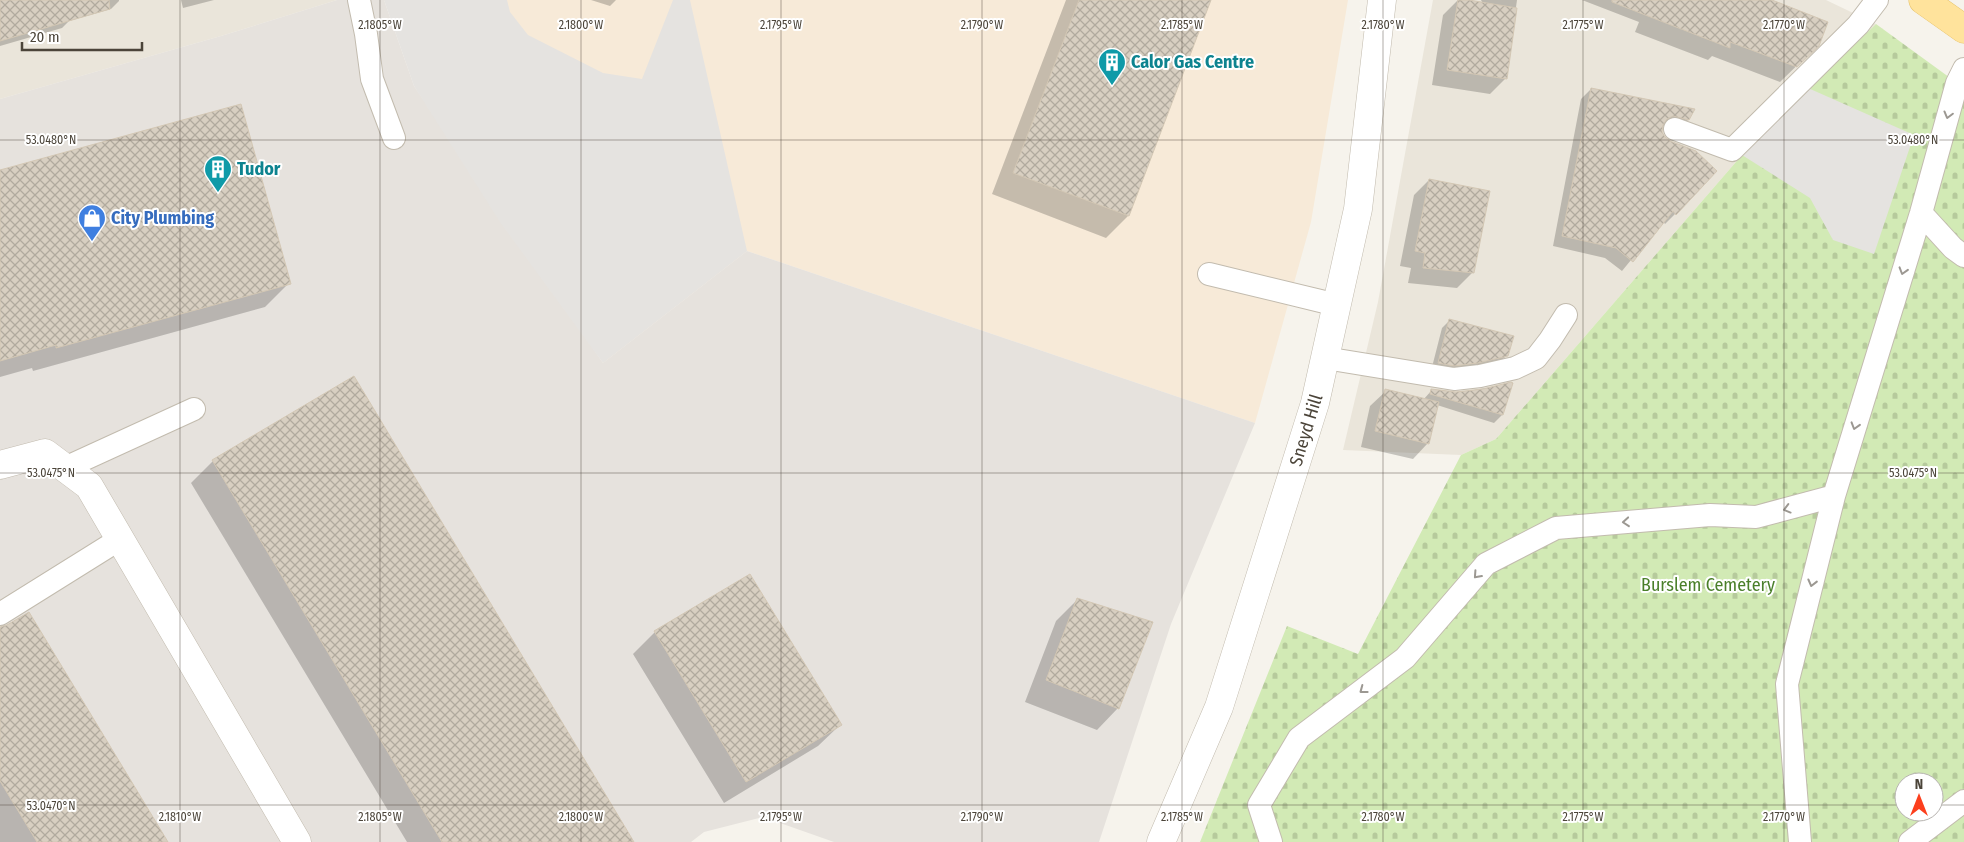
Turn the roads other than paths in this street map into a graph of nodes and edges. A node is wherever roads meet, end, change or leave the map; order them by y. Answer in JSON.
{"nodes":[{"id":1,"x":359,"y":0,"type":"edge"},
{"id":2,"x":1382,"y":0,"type":"edge"},
{"id":3,"x":1877,"y":0,"type":"edge"},
{"id":4,"x":1923,"y":0,"type":"edge"},
{"id":5,"x":1964,"y":29,"type":"edge"},
{"id":6,"x":1964,"y":69,"type":"edge"},
{"id":7,"x":1675,"y":129,"type":"dead end"},
{"id":8,"x":394,"y":138,"type":"dead end"},
{"id":9,"x":1921,"y":213,"type":"junction"},
{"id":10,"x":1964,"y":256,"type":"edge"},
{"id":11,"x":1209,"y":274,"type":"dead end"},
{"id":12,"x":1337,"y":305,"type":"junction"},
{"id":13,"x":1566,"y":315,"type":"dead end"},
{"id":14,"x":1326,"y":358,"type":"junction"},
{"id":15,"x":194,"y":410,"type":"dead end"},
{"id":16,"x":0,"y":465,"type":"edge"},
{"id":17,"x":65,"y":468,"type":"junction"},
{"id":18,"x":1834,"y":496,"type":"junction"},
{"id":19,"x":120,"y":539,"type":"junction"},
{"id":20,"x":0,"y":614,"type":"edge"},
{"id":21,"x":1964,"y":801,"type":"edge"},
{"id":22,"x":297,"y":842,"type":"edge"},
{"id":23,"x":1161,"y":842,"type":"edge"},
{"id":24,"x":1271,"y":842,"type":"edge"},
{"id":25,"x":1800,"y":842,"type":"edge"},
{"id":26,"x":1910,"y":842,"type":"edge"}],
"edges":[{"from":1,"to":8,"type":"lane"},
{"from":2,"to":12,"type":"street","name":"Sneyd Hill"},
{"from":3,"to":7,"type":"lane"},
{"from":4,"to":5,"type":"main road"},
{"from":6,"to":9,"type":"lane","one_way":true},
{"from":9,"to":10,"type":"lane"},
{"from":9,"to":18,"type":"lane","one_way":true},
{"from":11,"to":12,"type":"lane"},
{"from":12,"to":14,"type":"street","name":"Sneyd Hill"},
{"from":13,"to":14,"type":"lane"},
{"from":14,"to":23,"type":"street","name":"Sneyd Hill"},
{"from":15,"to":17,"type":"lane"},
{"from":16,"to":17,"type":"street"},
{"from":17,"to":19,"type":"street"},
{"from":18,"to":24,"type":"lane","one_way":true},
{"from":18,"to":25,"type":"lane","one_way":true},
{"from":19,"to":20,"type":"lane"},
{"from":19,"to":22,"type":"street"},
{"from":21,"to":26,"type":"lane"}]}
